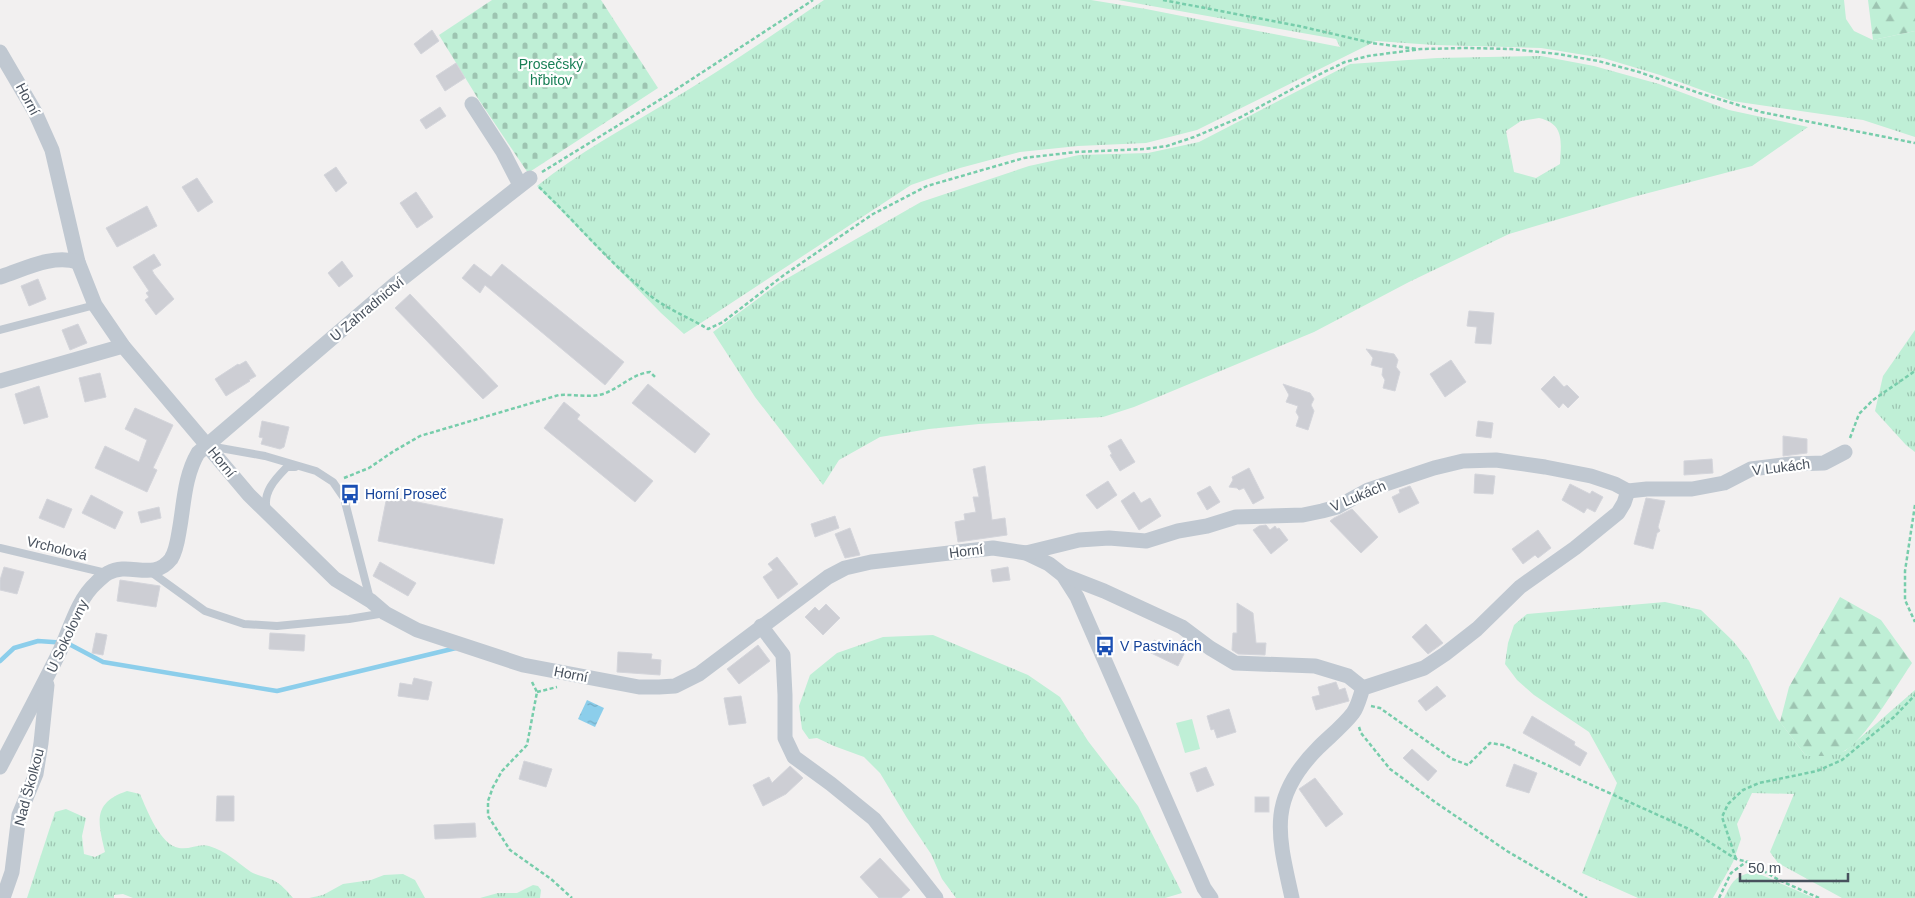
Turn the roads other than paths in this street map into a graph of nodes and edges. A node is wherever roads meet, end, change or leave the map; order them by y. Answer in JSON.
{"nodes":[{"id":1,"x":0,"y":52,"type":"edge"},
{"id":2,"x":472,"y":104,"type":"dead end"},
{"id":3,"x":78,"y":262,"type":"junction"},
{"id":4,"x":0,"y":278,"type":"edge"},
{"id":5,"x":95,"y":305,"type":"junction"},
{"id":6,"x":0,"y":330,"type":"edge"},
{"id":7,"x":123,"y":346,"type":"junction"},
{"id":8,"x":0,"y":381,"type":"edge"},
{"id":9,"x":208,"y":446,"type":"junction"},
{"id":10,"x":1845,"y":452,"type":"road end"},
{"id":11,"x":302,"y":467,"type":"junction"},
{"id":12,"x":1628,"y":491,"type":"junction"},
{"id":13,"x":268,"y":515,"type":"junction"},
{"id":14,"x":0,"y":548,"type":"edge"},
{"id":15,"x":1026,"y":553,"type":"junction"},
{"id":16,"x":151,"y":572,"type":"junction"},
{"id":17,"x":108,"y":573,"type":"junction"},
{"id":18,"x":1063,"y":576,"type":"junction"},
{"id":19,"x":370,"y":600,"type":"junction"},
{"id":20,"x":385,"y":613,"type":"junction"},
{"id":21,"x":761,"y":626,"type":"junction"},
{"id":22,"x":48,"y":675,"type":"junction"},
{"id":23,"x":1364,"y":688,"type":"junction"},
{"id":24,"x":0,"y":767,"type":"edge"},
{"id":25,"x":3,"y":898,"type":"edge"},
{"id":26,"x":936,"y":898,"type":"edge"},
{"id":27,"x":1211,"y":898,"type":"edge"},
{"id":28,"x":1292,"y":898,"type":"edge"}],
"edges":[{"from":1,"to":3,"type":"street","name":"Horní"},
{"from":2,"to":9,"type":"street","name":"U Zahradnictví"},
{"from":3,"to":4,"type":"street"},
{"from":3,"to":5,"type":"street","name":"Horní"},
{"from":5,"to":6,"type":"lane"},
{"from":5,"to":7,"type":"street","name":"Horní"},
{"from":7,"to":8,"type":"street"},
{"from":7,"to":9,"type":"street","name":"Horní"},
{"from":9,"to":11,"type":"lane"},
{"from":9,"to":13,"type":"street","name":"Horní"},
{"from":9,"to":16,"type":"street"},
{"from":10,"to":12,"type":"street","name":"V Lukách"},
{"from":11,"to":13,"type":"lane"},
{"from":11,"to":19,"type":"lane"},
{"from":12,"to":15,"type":"street","name":"V Lukách"},
{"from":12,"to":23,"type":"street"},
{"from":13,"to":19,"type":"street","name":"Horní"},
{"from":14,"to":17,"type":"lane","name":"Vrcholová"},
{"from":15,"to":18,"type":"street","name":"Horní"},
{"from":15,"to":21,"type":"street","name":"Horní"},
{"from":16,"to":17,"type":"street"},
{"from":16,"to":20,"type":"lane"},
{"from":17,"to":22,"type":"street","name":"U Sokolovny"},
{"from":18,"to":23,"type":"street"},
{"from":18,"to":27,"type":"street","name":"Horní"},
{"from":19,"to":20,"type":"street","name":"Horní"},
{"from":20,"to":21,"type":"street","name":"Horní"},
{"from":21,"to":26,"type":"street"},
{"from":22,"to":24,"type":"street","name":"U Sokolovny"},
{"from":22,"to":25,"type":"street","name":"Nad Školkou"},
{"from":23,"to":28,"type":"street"}]}
